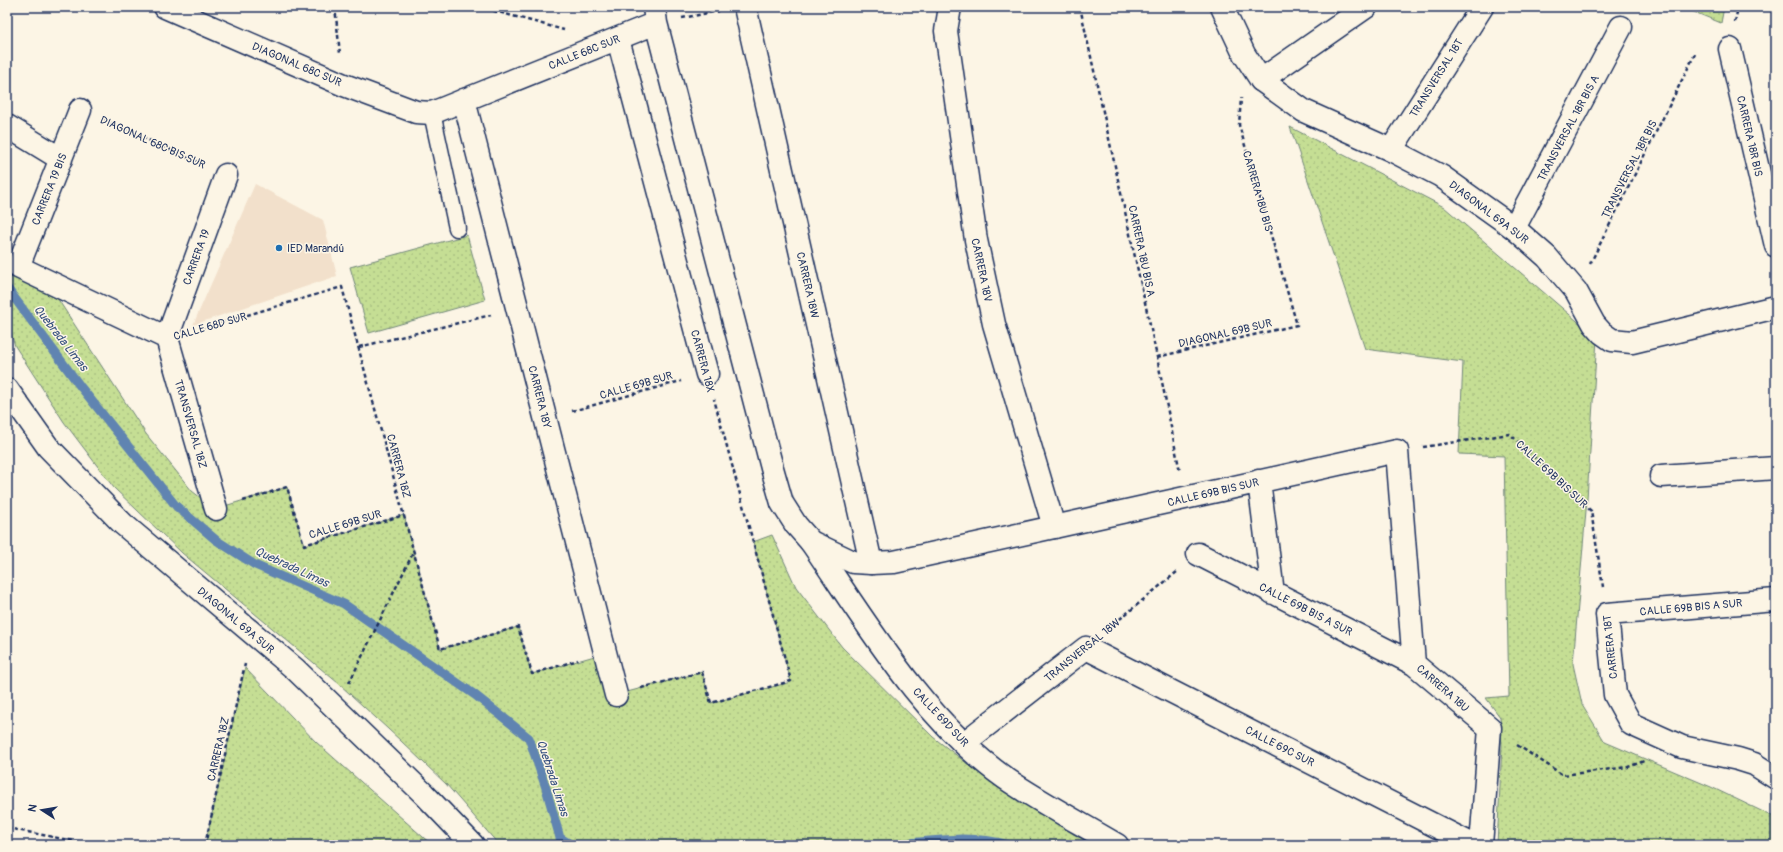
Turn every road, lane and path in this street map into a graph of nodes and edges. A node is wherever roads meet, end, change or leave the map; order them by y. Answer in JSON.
{"nodes":[{"id":1,"x":165,"y":7,"type":"edge"},
{"id":2,"x":334,"y":7,"type":"edge"},
{"id":3,"x":480,"y":7,"type":"edge"},
{"id":4,"x":950,"y":7,"type":"edge"},
{"id":5,"x":1080,"y":7,"type":"edge"},
{"id":6,"x":1222,"y":7,"type":"edge"},
{"id":7,"x":1366,"y":7,"type":"edge"},
{"id":8,"x":1482,"y":7,"type":"edge"},
{"id":9,"x":735,"y":8,"type":"edge"},
{"id":10,"x":655,"y":15,"type":"edge"},
{"id":11,"x":1621,"y":27,"type":"dead end"},
{"id":12,"x":613,"y":41,"type":"junction"},
{"id":13,"x":1730,"y":49,"type":"dead end"},
{"id":14,"x":1244,"y":54,"type":"junction"},
{"id":15,"x":1695,"y":54,"type":"dead end"},
{"id":16,"x":1261,"y":80,"type":"junction"},
{"id":17,"x":344,"y":85,"type":"junction"},
{"id":18,"x":464,"y":100,"type":"junction"},
{"id":19,"x":80,"y":110,"type":"joint"},
{"id":20,"x":432,"y":112,"type":"junction"},
{"id":21,"x":7,"y":126,"type":"edge"},
{"id":22,"x":1391,"y":150,"type":"junction"},
{"id":23,"x":61,"y":159,"type":"junction"},
{"id":24,"x":226,"y":175,"type":"joint"},
{"id":25,"x":456,"y":228,"type":"dead end"},
{"id":26,"x":1514,"y":228,"type":"junction"},
{"id":27,"x":1776,"y":246,"type":"edge"},
{"id":28,"x":18,"y":267,"type":"joint"},
{"id":29,"x":342,"y":287,"type":"joint"},
{"id":30,"x":1576,"y":291,"type":"junction"},
{"id":31,"x":1776,"y":307,"type":"edge"},
{"id":32,"x":517,"y":308,"type":"junction"},
{"id":33,"x":1297,"y":325,"type":"joint"},
{"id":34,"x":167,"y":338,"type":"junction"},
{"id":35,"x":359,"y":347,"type":"junction"},
{"id":36,"x":1157,"y":357,"type":"junction"},
{"id":37,"x":707,"y":374,"type":"junction"},
{"id":38,"x":7,"y":389,"type":"edge"},
{"id":39,"x":546,"y":419,"type":"junction"},
{"id":40,"x":1397,"y":451,"type":"junction"},
{"id":41,"x":1776,"y":468,"type":"edge"},
{"id":42,"x":1661,"y":476,"type":"dead end"},
{"id":43,"x":1260,"y":481,"type":"junction"},
{"id":44,"x":1186,"y":498,"type":"junction"},
{"id":45,"x":216,"y":509,"type":"joint"},
{"id":46,"x":1592,"y":511,"type":"joint"},
{"id":47,"x":404,"y":515,"type":"junction"},
{"id":48,"x":1054,"y":527,"type":"junction"},
{"id":49,"x":811,"y":542,"type":"junction"},
{"id":50,"x":414,"y":550,"type":"junction"},
{"id":51,"x":1198,"y":554,"type":"joint"},
{"id":52,"x":871,"y":563,"type":"junction"},
{"id":53,"x":1273,"y":593,"type":"junction"},
{"id":54,"x":1776,"y":600,"type":"edge"},
{"id":55,"x":1607,"y":614,"type":"junction"},
{"id":56,"x":253,"y":633,"type":"junction"},
{"id":57,"x":1086,"y":648,"type":"junction"},
{"id":58,"x":605,"y":653,"type":"junction"},
{"id":59,"x":1414,"y":664,"type":"junction"},
{"id":60,"x":616,"y":695,"type":"joint"},
{"id":61,"x":336,"y":708,"type":"junction"},
{"id":62,"x":1490,"y":728,"type":"junction"},
{"id":63,"x":964,"y":743,"type":"junction"},
{"id":64,"x":1682,"y":747,"type":"junction"},
{"id":65,"x":1776,"y":778,"type":"edge"},
{"id":66,"x":7,"y":828,"type":"edge"},
{"id":67,"x":94,"y":845,"type":"edge"},
{"id":68,"x":205,"y":845,"type":"edge"},
{"id":69,"x":473,"y":845,"type":"edge"},
{"id":70,"x":1117,"y":845,"type":"edge"},
{"id":71,"x":1473,"y":845,"type":"edge"},
{"id":72,"x":1481,"y":845,"type":"edge"}],
"edges":[{"from":1,"to":17,"type":"street","name":"DIAGONAL 68C SUR"},
{"from":2,"to":17,"type":"path"},
{"from":3,"to":12,"type":"path"},
{"from":4,"to":48,"type":"street","name":"CARRERA 18V"},
{"from":5,"to":36,"type":"path","name":"CARRERA 18U BIS A"},
{"from":6,"to":14,"type":"street","name":"DIAGONAL 69A SUR"},
{"from":7,"to":16,"type":"street"},
{"from":8,"to":22,"type":"street","name":"TRANSVERSAL 18T"},
{"from":9,"to":10,"type":"path"},
{"from":9,"to":52,"type":"street","name":"CARRERA 18W"},
{"from":10,"to":12,"type":"street","name":"CALLE 68C SUR"},
{"from":10,"to":49,"type":"street"},
{"from":11,"to":26,"type":"street","name":"TRANSVERSAL 18R BIS A"},
{"from":12,"to":18,"type":"street","name":"CALLE 68C SUR"},
{"from":12,"to":37,"type":"street","name":"CARRERA 18X"},
{"from":13,"to":27,"type":"street","name":"CARRERA 18R BIS"},
{"from":14,"to":16,"type":"street","name":"DIAGONAL 69A SUR"},
{"from":14,"to":33,"type":"path","name":"CARRERA 18U BIS"},
{"from":15,"to":30,"type":"path","name":"TRANSVERSAL 18R BIS"},
{"from":16,"to":22,"type":"street","name":"DIAGONAL 69A SUR"},
{"from":17,"to":20,"type":"street","name":"DIAGONAL 68C SUR"},
{"from":18,"to":20,"type":"street","name":"CALLE 68C SUR"},
{"from":18,"to":32,"type":"street","name":"CARRERA 18Y"},
{"from":19,"to":23,"type":"street","name":"CARRERA 19 BIS"},
{"from":19,"to":24,"type":"path","name":"DIAGONAL 68C BIS SUR"},
{"from":20,"to":25,"type":"lane"},
{"from":21,"to":23,"type":"street"},
{"from":22,"to":26,"type":"street","name":"DIAGONAL 69A SUR"},
{"from":23,"to":28,"type":"street","name":"CARRERA 19 BIS"},
{"from":24,"to":34,"type":"street","name":"CARRERA 19"},
{"from":26,"to":30,"type":"street","name":"DIAGONAL 69A SUR"},
{"from":28,"to":34,"type":"street","name":"CALLE 68D SUR"},
{"from":29,"to":34,"type":"path","name":"CALLE 68D SUR"},
{"from":29,"to":35,"type":"path","name":"CARRERA 18Z"},
{"from":30,"to":31,"type":"street","name":"DIAGONAL 69A SUR"},
{"from":32,"to":35,"type":"path"},
{"from":32,"to":39,"type":"street","name":"CARRERA 18Y"},
{"from":33,"to":36,"type":"path","name":"DIAGONAL 69B SUR"},
{"from":34,"to":45,"type":"street","name":"TRANSVERSAL 18Z"},
{"from":35,"to":47,"type":"path","name":"CARRERA 18Z"},
{"from":36,"to":44,"type":"path","name":"CARRERA 18U BIS A"},
{"from":37,"to":39,"type":"path","name":"CALLE 69B SUR"},
{"from":37,"to":60,"type":"path","name":"CARRERA 18X"},
{"from":38,"to":56,"type":"street","name":"DIAGONAL 69A SUR"},
{"from":39,"to":58,"type":"street","name":"CARRERA 18Y"},
{"from":40,"to":43,"type":"street","name":"CALLE 69B BIS SUR"},
{"from":40,"to":46,"type":"path","name":"CALLE 69B BIS SUR"},
{"from":40,"to":59,"type":"street","name":"CARRERA 18U"},
{"from":41,"to":42,"type":"street"},
{"from":43,"to":44,"type":"street","name":"CALLE 69B BIS SUR"},
{"from":43,"to":53,"type":"street"},
{"from":44,"to":48,"type":"street","name":"CALLE 69B BIS SUR"},
{"from":45,"to":47,"type":"path","name":"CALLE 69B SUR"},
{"from":46,"to":55,"type":"path","name":"CARRERA 18T"},
{"from":47,"to":50,"type":"path","name":"CARRERA 18Z"},
{"from":48,"to":52,"type":"street","name":"CALLE 69B BIS SUR"},
{"from":49,"to":52,"type":"street","name":"CALLE 69B BIS SUR"},
{"from":49,"to":63,"type":"street","name":"CALLE 69D SUR"},
{"from":50,"to":58,"type":"path","name":"CARRERA 18Z"},
{"from":50,"to":61,"type":"path"},
{"from":51,"to":53,"type":"street","name":"CALLE 69B BIS A SUR"},
{"from":51,"to":57,"type":"path","name":"TRANSVERSAL 18W"},
{"from":53,"to":59,"type":"street","name":"CALLE 69B BIS A SUR"},
{"from":54,"to":55,"type":"street","name":"CALLE 69B BIS A SUR"},
{"from":55,"to":64,"type":"street","name":"CARRERA 18T"},
{"from":56,"to":61,"type":"street","name":"DIAGONAL 69A SUR"},
{"from":56,"to":68,"type":"path","name":"CARRERA 18Z"},
{"from":57,"to":63,"type":"street","name":"TRANSVERSAL 18W"},
{"from":57,"to":71,"type":"street","name":"CALLE 69C SUR"},
{"from":58,"to":60,"type":"street","name":"CARRERA 18Y"},
{"from":59,"to":62,"type":"street","name":"CARRERA 18U"},
{"from":61,"to":69,"type":"street","name":"DIAGONAL 69A SUR"},
{"from":62,"to":64,"type":"path"},
{"from":62,"to":72,"type":"street"},
{"from":63,"to":70,"type":"street","name":"CALLE 69D SUR"},
{"from":64,"to":65,"type":"street"},
{"from":66,"to":67,"type":"path"}]}
